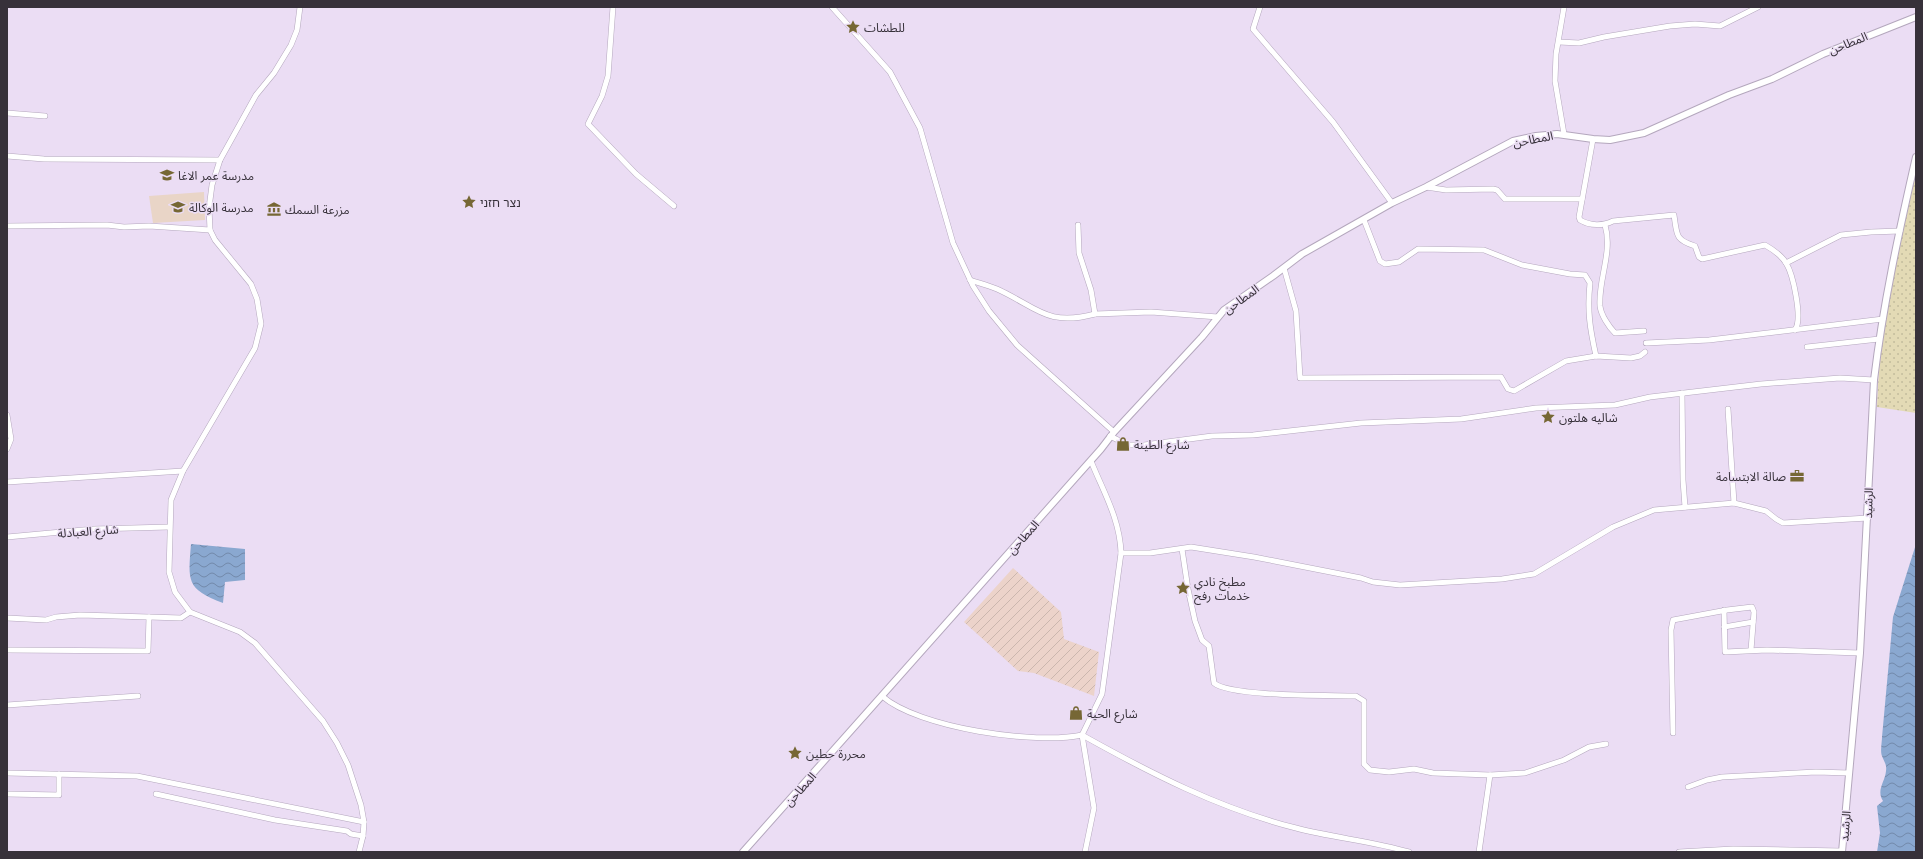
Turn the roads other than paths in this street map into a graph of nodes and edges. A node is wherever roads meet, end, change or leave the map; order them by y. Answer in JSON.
{"nodes":[{"id":1,"x":300,"y":7,"type":"edge"},
{"id":2,"x":612,"y":7,"type":"edge"},
{"id":3,"x":832,"y":7,"type":"edge"},
{"id":4,"x":1260,"y":7,"type":"edge"},
{"id":5,"x":1564,"y":7,"type":"edge"},
{"id":6,"x":1758,"y":7,"type":"edge"},
{"id":7,"x":1916,"y":16,"type":"edge"},
{"id":8,"x":1558,"y":42,"type":"junction"},
{"id":9,"x":7,"y":113,"type":"edge"},
{"id":10,"x":45,"y":116,"type":"dead end"},
{"id":11,"x":1564,"y":134,"type":"junction"},
{"id":12,"x":1593,"y":140,"type":"junction"},
{"id":13,"x":7,"y":156,"type":"edge"},
{"id":14,"x":1916,"y":157,"type":"edge"},
{"id":15,"x":220,"y":160,"type":"junction"},
{"id":16,"x":1426,"y":187,"type":"junction"},
{"id":17,"x":1582,"y":200,"type":"junction"},
{"id":18,"x":1392,"y":202,"type":"junction"},
{"id":19,"x":674,"y":206,"type":"dead end"},
{"id":20,"x":1364,"y":220,"type":"junction"},
{"id":21,"x":1078,"y":225,"type":"dead end"},
{"id":22,"x":1605,"y":225,"type":"junction"},
{"id":23,"x":7,"y":226,"type":"edge"},
{"id":24,"x":210,"y":230,"type":"junction"},
{"id":25,"x":1900,"y":231,"type":"junction"},
{"id":26,"x":1786,"y":263,"type":"junction"},
{"id":27,"x":1284,"y":268,"type":"junction"},
{"id":28,"x":970,"y":280,"type":"junction"},
{"id":29,"x":1095,"y":314,"type":"junction"},
{"id":30,"x":1218,"y":316,"type":"junction"},
{"id":31,"x":1883,"y":319,"type":"junction"},
{"id":32,"x":1795,"y":330,"type":"junction"},
{"id":33,"x":1644,"y":331,"type":"dead end"},
{"id":34,"x":1879,"y":339,"type":"junction"},
{"id":35,"x":1646,"y":343,"type":"dead end"},
{"id":36,"x":1807,"y":347,"type":"dead end"},
{"id":37,"x":1645,"y":352,"type":"dead end"},
{"id":38,"x":1596,"y":356,"type":"junction"},
{"id":39,"x":1874,"y":380,"type":"junction"},
{"id":40,"x":1682,"y":393,"type":"junction"},
{"id":41,"x":1728,"y":409,"type":"dead end"},
{"id":42,"x":7,"y":415,"type":"edge"},
{"id":43,"x":1112,"y":434,"type":"junction"},
{"id":44,"x":7,"y":449,"type":"edge"},
{"id":45,"x":1091,"y":461,"type":"junction"},
{"id":46,"x":183,"y":471,"type":"junction"},
{"id":47,"x":7,"y":482,"type":"edge"},
{"id":48,"x":1734,"y":502,"type":"junction"},
{"id":49,"x":1685,"y":507,"type":"junction"},
{"id":50,"x":1868,"y":518,"type":"junction"},
{"id":51,"x":169,"y":527,"type":"junction"},
{"id":52,"x":7,"y":537,"type":"edge"},
{"id":53,"x":1182,"y":549,"type":"junction"},
{"id":54,"x":1121,"y":553,"type":"junction"},
{"id":55,"x":1724,"y":610,"type":"junction"},
{"id":56,"x":190,"y":612,"type":"junction"},
{"id":57,"x":149,"y":617,"type":"junction"},
{"id":58,"x":7,"y":618,"type":"edge"},
{"id":59,"x":1753,"y":622,"type":"junction"},
{"id":60,"x":1724,"y":627,"type":"junction"},
{"id":61,"x":7,"y":650,"type":"edge"},
{"id":62,"x":1751,"y":650,"type":"junction"},
{"id":63,"x":1860,"y":653,"type":"junction"},
{"id":64,"x":138,"y":696,"type":"dead end"},
{"id":65,"x":882,"y":696,"type":"junction"},
{"id":66,"x":7,"y":705,"type":"edge"},
{"id":67,"x":1673,"y":733,"type":"dead end"},
{"id":68,"x":1082,"y":735,"type":"junction"},
{"id":69,"x":1606,"y":744,"type":"dead end"},
{"id":70,"x":7,"y":773,"type":"edge"},
{"id":71,"x":1849,"y":773,"type":"junction"},
{"id":72,"x":59,"y":774,"type":"junction"},
{"id":73,"x":1490,"y":775,"type":"junction"},
{"id":74,"x":1688,"y":787,"type":"dead end"},
{"id":75,"x":7,"y":794,"type":"edge"},
{"id":76,"x":156,"y":794,"type":"dead end"},
{"id":77,"x":364,"y":822,"type":"junction"},
{"id":78,"x":363,"y":836,"type":"junction"},
{"id":79,"x":1842,"y":851,"type":"edge"},
{"id":80,"x":359,"y":852,"type":"edge"},
{"id":81,"x":744,"y":852,"type":"edge"},
{"id":82,"x":1085,"y":852,"type":"edge"},
{"id":83,"x":1409,"y":852,"type":"edge"},
{"id":84,"x":1479,"y":852,"type":"edge"},
{"id":85,"x":1679,"y":852,"type":"edge"}],
"edges":[{"from":1,"to":15,"type":"street"},
{"from":2,"to":19,"type":"street"},
{"from":3,"to":28,"type":"street"},
{"from":4,"to":18,"type":"street"},
{"from":5,"to":8,"type":"street"},
{"from":6,"to":8,"type":"street"},
{"from":7,"to":12,"type":"main road","name":"المطاحن"},
{"from":8,"to":11,"type":"street"},
{"from":9,"to":10,"type":"street"},
{"from":11,"to":12,"type":"main road","name":"المطاحن"},
{"from":11,"to":16,"type":"main road","name":"المطاحن"},
{"from":12,"to":17,"type":"street"},
{"from":13,"to":15,"type":"street"},
{"from":14,"to":25,"type":"main road","name":"الرشيد"},
{"from":15,"to":24,"type":"street"},
{"from":16,"to":17,"type":"street"},
{"from":16,"to":18,"type":"main road","name":"المطاحن"},
{"from":17,"to":22,"type":"street"},
{"from":18,"to":20,"type":"main road","name":"المطاحن"},
{"from":20,"to":27,"type":"main road","name":"المطاحن"},
{"from":20,"to":38,"type":"street"},
{"from":21,"to":29,"type":"street"},
{"from":22,"to":26,"type":"street"},
{"from":22,"to":33,"type":"street"},
{"from":23,"to":24,"type":"street"},
{"from":24,"to":46,"type":"street"},
{"from":25,"to":26,"type":"street"},
{"from":25,"to":31,"type":"main road","name":"الرشيد"},
{"from":26,"to":32,"type":"street"},
{"from":27,"to":30,"type":"main road","name":"المطاحن"},
{"from":27,"to":38,"type":"street"},
{"from":28,"to":29,"type":"street"},
{"from":28,"to":43,"type":"street"},
{"from":29,"to":30,"type":"street"},
{"from":30,"to":43,"type":"main road","name":"المطاحن"},
{"from":31,"to":32,"type":"street"},
{"from":31,"to":34,"type":"main road","name":"الرشيد"},
{"from":32,"to":35,"type":"street"},
{"from":34,"to":36,"type":"street"},
{"from":34,"to":39,"type":"main road","name":"الرشيد"},
{"from":37,"to":38,"type":"street"},
{"from":39,"to":40,"type":"street"},
{"from":39,"to":50,"type":"main road","name":"الرشيد"},
{"from":40,"to":43,"type":"street"},
{"from":40,"to":49,"type":"street"},
{"from":41,"to":48,"type":"street"},
{"from":42,"to":44,"type":"street"},
{"from":43,"to":45,"type":"main road","name":"المطاحن"},
{"from":45,"to":54,"type":"street"},
{"from":45,"to":65,"type":"main road","name":"المطاحن"},
{"from":46,"to":47,"type":"street"},
{"from":46,"to":51,"type":"street"},
{"from":48,"to":49,"type":"street"},
{"from":48,"to":50,"type":"street"},
{"from":49,"to":53,"type":"street"},
{"from":50,"to":63,"type":"main road","name":"الرشيد"},
{"from":51,"to":52,"type":"street","name":"شارع العبادلة"},
{"from":51,"to":56,"type":"street"},
{"from":53,"to":54,"type":"street"},
{"from":53,"to":73,"type":"street"},
{"from":54,"to":68,"type":"street"},
{"from":55,"to":59,"type":"street"},
{"from":55,"to":60,"type":"street"},
{"from":55,"to":67,"type":"street"},
{"from":56,"to":57,"type":"street"},
{"from":56,"to":77,"type":"street"},
{"from":57,"to":58,"type":"street"},
{"from":57,"to":61,"type":"street"},
{"from":59,"to":60,"type":"street"},
{"from":59,"to":62,"type":"street"},
{"from":60,"to":62,"type":"street"},
{"from":62,"to":63,"type":"street"},
{"from":63,"to":71,"type":"main road","name":"الرشيد"},
{"from":64,"to":66,"type":"street"},
{"from":65,"to":68,"type":"street"},
{"from":65,"to":81,"type":"main road","name":"المطاحن"},
{"from":68,"to":82,"type":"street"},
{"from":68,"to":83,"type":"street"},
{"from":69,"to":73,"type":"street"},
{"from":70,"to":72,"type":"street"},
{"from":71,"to":74,"type":"street"},
{"from":71,"to":79,"type":"main road","name":"الرشيد"},
{"from":72,"to":75,"type":"street"},
{"from":72,"to":77,"type":"street"},
{"from":73,"to":84,"type":"street"},
{"from":76,"to":78,"type":"street"},
{"from":77,"to":78,"type":"street"},
{"from":78,"to":80,"type":"street"},
{"from":79,"to":85,"type":"street"}]}
